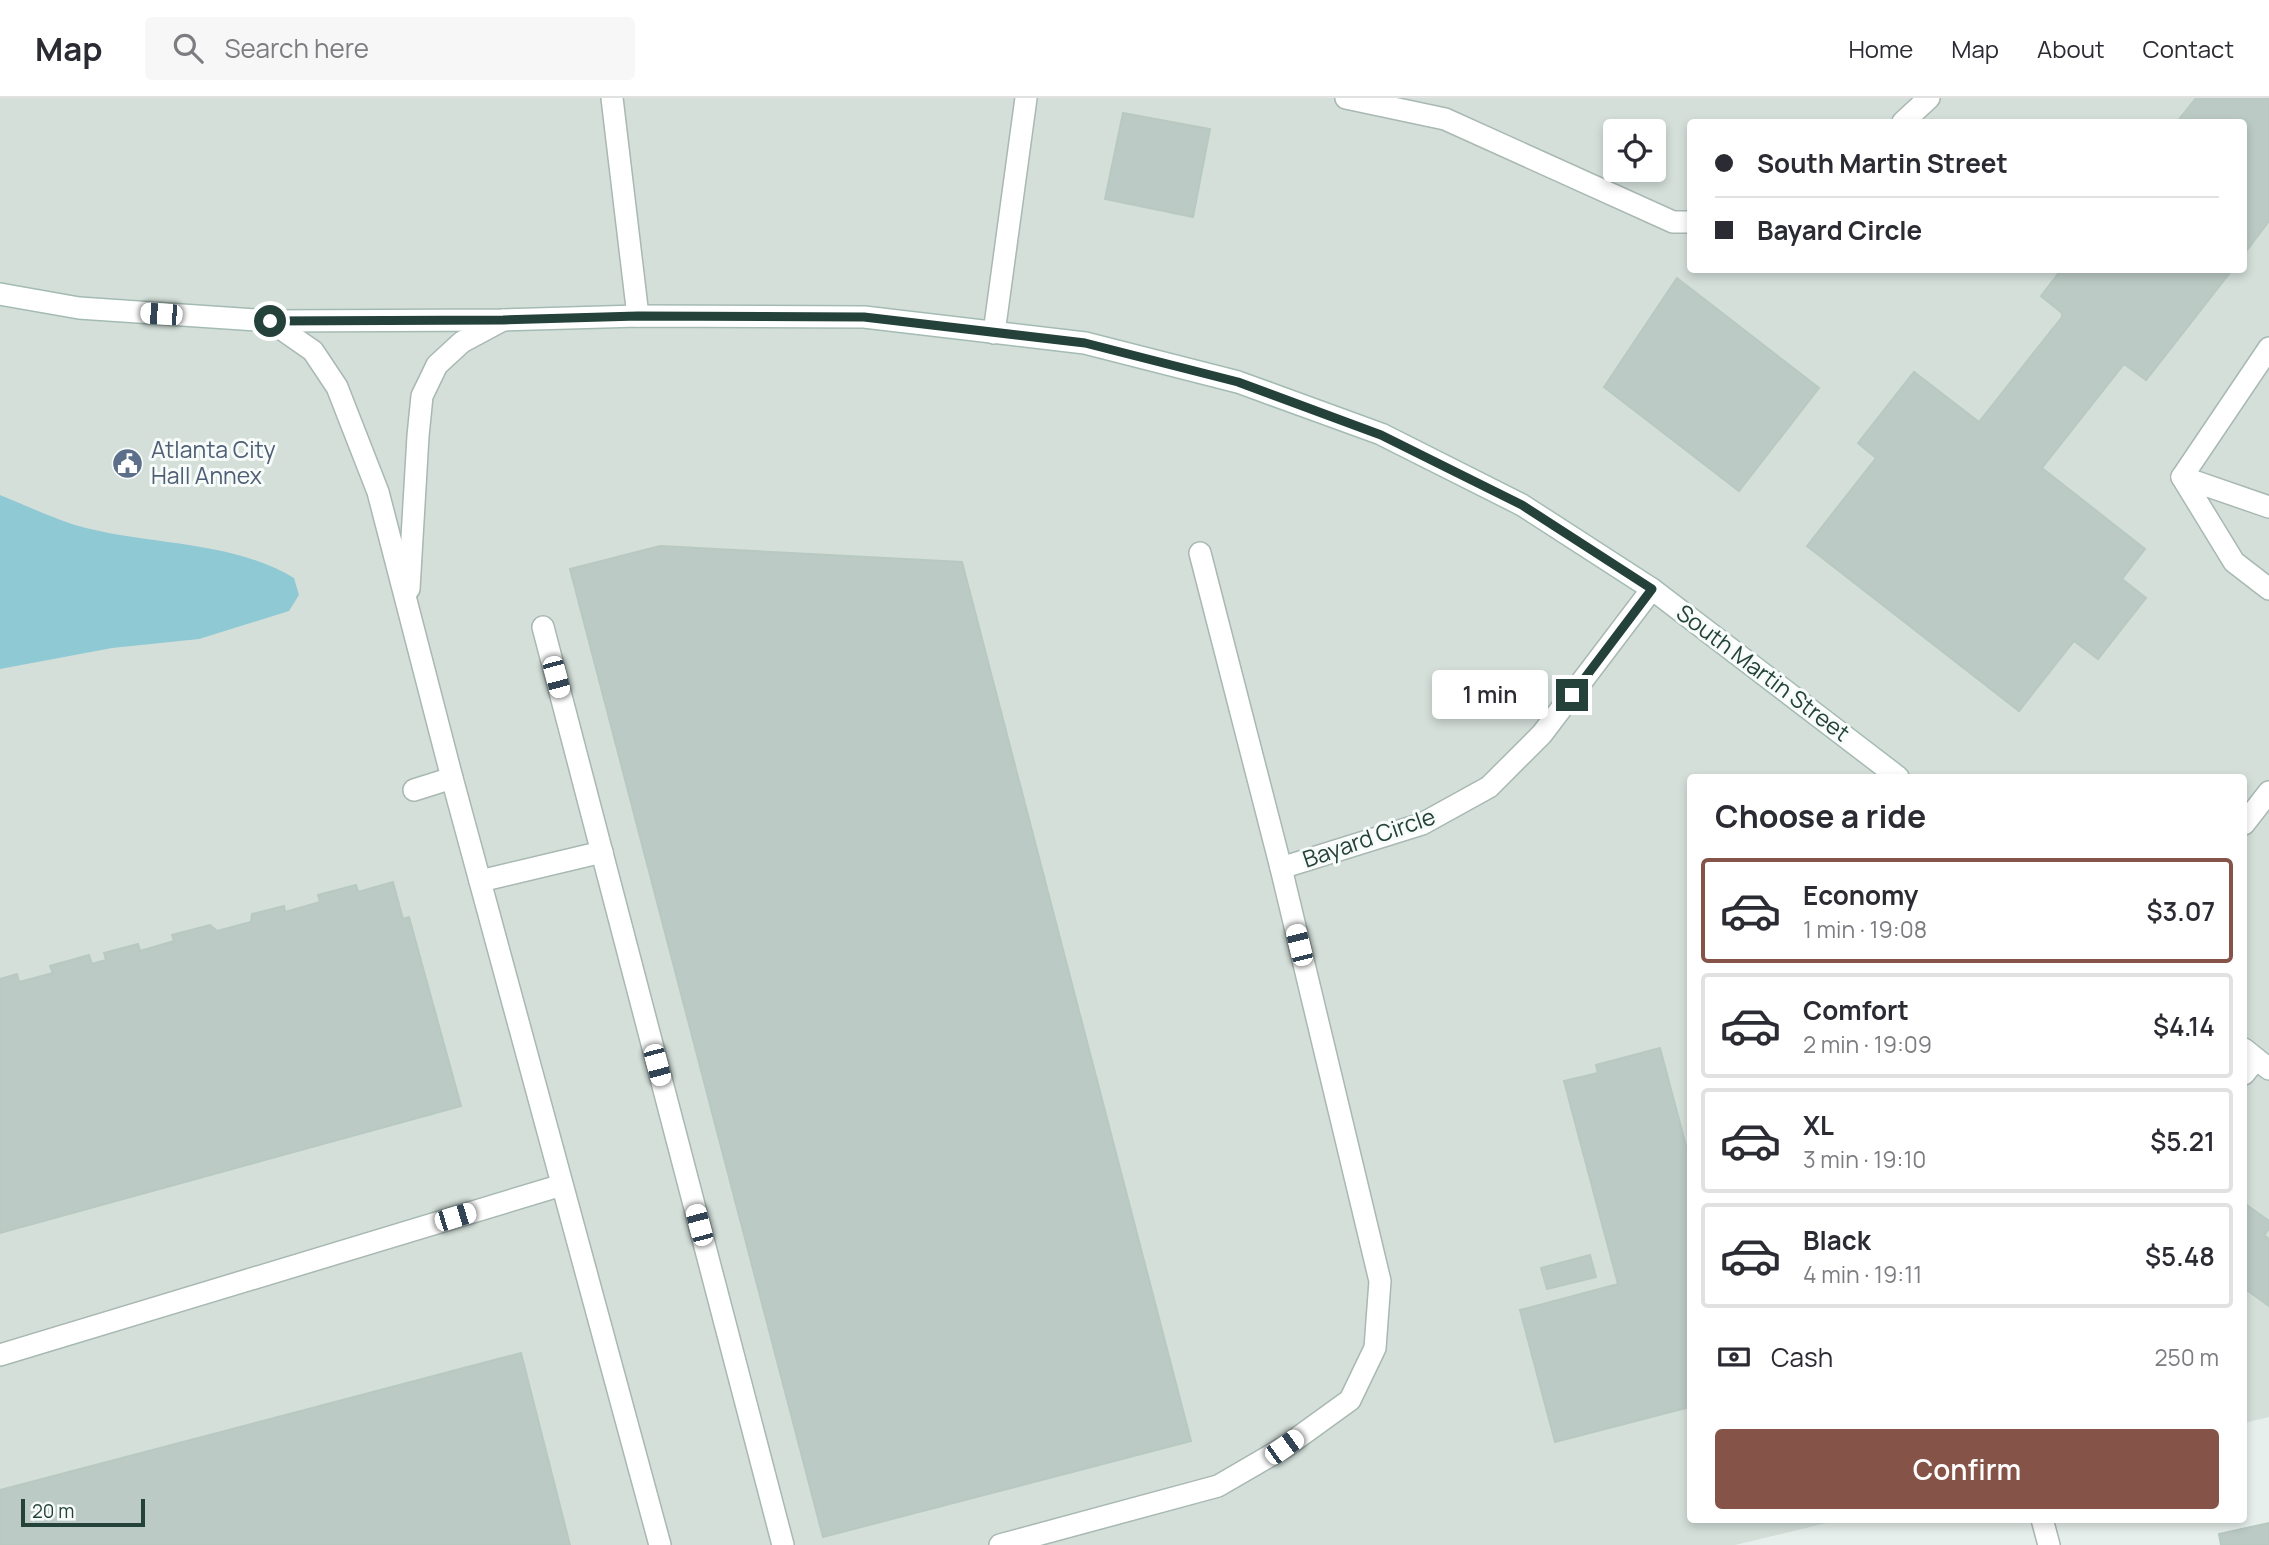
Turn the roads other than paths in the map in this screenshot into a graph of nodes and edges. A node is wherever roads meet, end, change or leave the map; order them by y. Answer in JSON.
{"nodes":[{"id":1,"x":612,"y":98,"type":"edge"},
{"id":2,"x":1026,"y":98,"type":"edge"},
{"id":3,"x":1346,"y":98,"type":"edge"},
{"id":4,"x":1929,"y":98,"type":"edge"},
{"id":5,"x":1906,"y":119,"type":"edge"},
{"id":6,"x":1687,"y":222,"type":"edge"},
{"id":7,"x":0,"y":294,"type":"edge"},
{"id":8,"x":638,"y":316,"type":"junction"},
{"id":9,"x":503,"y":320,"type":"junction"},
{"id":10,"x":270,"y":321,"type":"junction"},
{"id":11,"x":994,"y":333,"type":"junction"},
{"id":12,"x":2269,"y":348,"type":"edge"},
{"id":13,"x":2182,"y":477,"type":"junction"},
{"id":14,"x":2269,"y":507,"type":"edge"},
{"id":15,"x":1200,"y":553,"type":"dead end"},
{"id":16,"x":1652,"y":589,"type":"junction"},
{"id":17,"x":2269,"y":589,"type":"edge"},
{"id":18,"x":408,"y":608,"type":"junction"},
{"id":19,"x":543,"y":628,"type":"dead end"},
{"id":20,"x":1894,"y":774,"type":"edge"},
{"id":21,"x":452,"y":778,"type":"junction"},
{"id":22,"x":414,"y":790,"type":"dead end"},
{"id":23,"x":2269,"y":792,"type":"edge"},
{"id":24,"x":2247,"y":820,"type":"edge"},
{"id":25,"x":602,"y":852,"type":"junction"},
{"id":26,"x":1280,"y":868,"type":"junction"},
{"id":27,"x":480,"y":881,"type":"junction"},
{"id":28,"x":562,"y":1185,"type":"junction"},
{"id":29,"x":0,"y":1355,"type":"edge"},
{"id":30,"x":2043,"y":1523,"type":"edge"},
{"id":31,"x":660,"y":1545,"type":"edge"},
{"id":32,"x":783,"y":1545,"type":"edge"},
{"id":33,"x":1000,"y":1545,"type":"edge"},
{"id":34,"x":2049,"y":1545,"type":"edge"}],
"edges":[{"from":1,"to":8,"type":"street"},
{"from":2,"to":11,"type":"street"},
{"from":3,"to":6,"type":"street"},
{"from":4,"to":5,"type":"street"},
{"from":7,"to":10,"type":"street","name":"South Martin Street"},
{"from":8,"to":9,"type":"street","name":"South Martin Street"},
{"from":8,"to":11,"type":"street","name":"South Martin Street"},
{"from":9,"to":10,"type":"street","name":"South Martin Street"},
{"from":9,"to":18,"type":"street"},
{"from":10,"to":18,"type":"street"},
{"from":11,"to":16,"type":"street","name":"South Martin Street"},
{"from":12,"to":13,"type":"street"},
{"from":13,"to":14,"type":"street"},
{"from":13,"to":17,"type":"street"},
{"from":15,"to":26,"type":"street"},
{"from":16,"to":20,"type":"street","name":"South Martin Street"},
{"from":16,"to":26,"type":"street","name":"Bayard Circle"},
{"from":18,"to":21,"type":"street"},
{"from":19,"to":25,"type":"street"},
{"from":21,"to":22,"type":"street"},
{"from":21,"to":27,"type":"street"},
{"from":23,"to":24,"type":"street"},
{"from":25,"to":27,"type":"street"},
{"from":25,"to":32,"type":"street"},
{"from":26,"to":33,"type":"street"},
{"from":27,"to":28,"type":"street"},
{"from":28,"to":29,"type":"street"},
{"from":28,"to":31,"type":"street"},
{"from":30,"to":34,"type":"street"}]}
